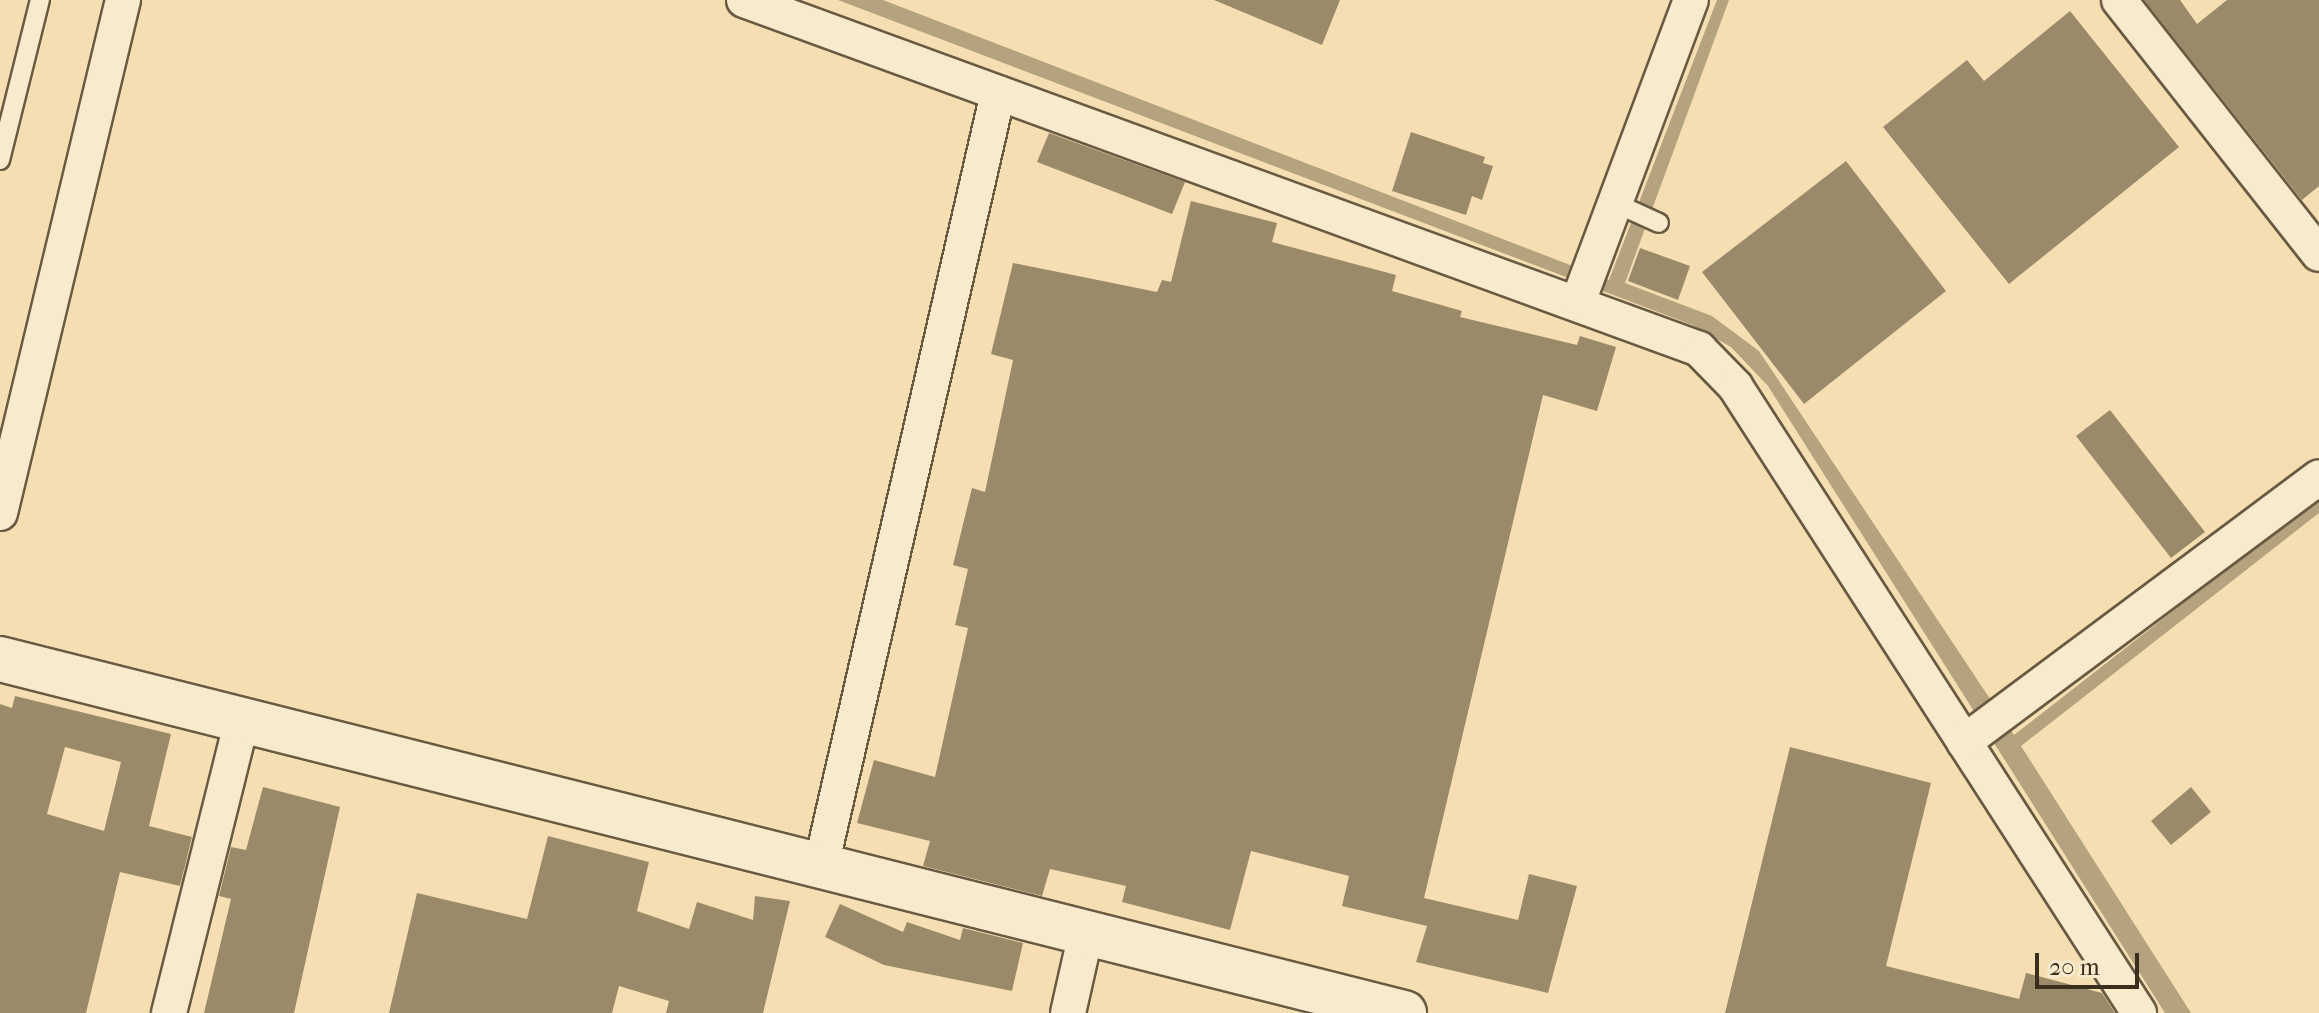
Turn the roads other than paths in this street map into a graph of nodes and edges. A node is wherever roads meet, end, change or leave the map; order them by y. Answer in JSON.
{"nodes":[{"id":1,"x":40,"y":0,"type":"edge"},
{"id":2,"x":123,"y":0,"type":"edge"},
{"id":3,"x":1691,"y":0,"type":"edge"},
{"id":4,"x":2119,"y":0,"type":"edge"},
{"id":5,"x":751,"y":1,"type":"edge"},
{"id":6,"x":998,"y":93,"type":"junction"},
{"id":7,"x":0,"y":160,"type":"edge"},
{"id":8,"x":1624,"y":208,"type":"junction"},
{"id":9,"x":1656,"y":221,"type":"dead end"},
{"id":10,"x":2319,"y":254,"type":"edge"},
{"id":11,"x":1584,"y":285,"type":"junction"},
{"id":12,"x":2319,"y":477,"type":"edge"},
{"id":13,"x":0,"y":513,"type":"edge"},
{"id":14,"x":0,"y":659,"type":"edge"},
{"id":15,"x":242,"y":720,"type":"junction"},
{"id":16,"x":1981,"y":730,"type":"junction"},
{"id":17,"x":821,"y":866,"type":"junction"},
{"id":18,"x":1086,"y":933,"type":"junction"},
{"id":19,"x":169,"y":1013,"type":"edge"},
{"id":20,"x":1068,"y":1013,"type":"edge"},
{"id":21,"x":1404,"y":1013,"type":"edge"},
{"id":22,"x":2139,"y":1013,"type":"edge"}],
"edges":[{"from":1,"to":7,"type":"lane"},
{"from":2,"to":13,"type":"street"},
{"from":3,"to":8,"type":"street"},
{"from":4,"to":10,"type":"street"},
{"from":5,"to":6,"type":"street"},
{"from":6,"to":11,"type":"street"},
{"from":6,"to":17,"type":"street"},
{"from":8,"to":9,"type":"lane"},
{"from":8,"to":11,"type":"street"},
{"from":11,"to":16,"type":"street"},
{"from":12,"to":16,"type":"street"},
{"from":14,"to":15,"type":"street"},
{"from":15,"to":17,"type":"street"},
{"from":15,"to":19,"type":"street"},
{"from":16,"to":22,"type":"street"},
{"from":17,"to":18,"type":"street"},
{"from":18,"to":20,"type":"street"},
{"from":18,"to":21,"type":"street"}]}
